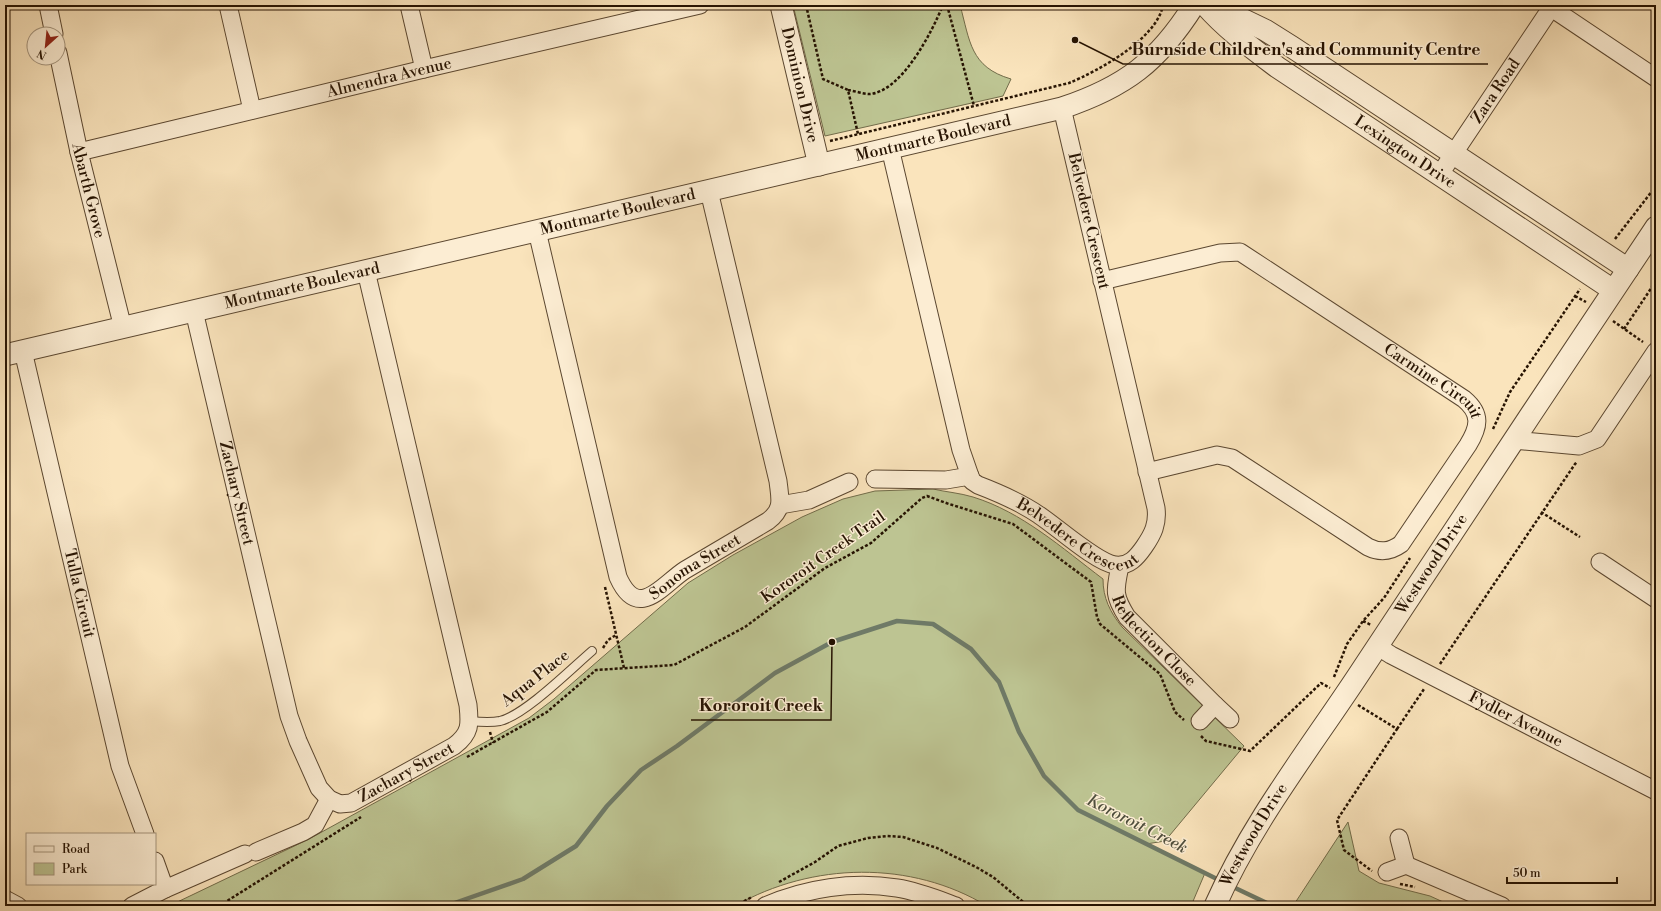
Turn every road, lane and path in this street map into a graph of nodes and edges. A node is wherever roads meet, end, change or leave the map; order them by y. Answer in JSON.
{"nodes":[{"id":1,"x":48,"y":5,"type":"edge"},
{"id":2,"x":228,"y":5,"type":"edge"},
{"id":3,"x":409,"y":5,"type":"edge"},
{"id":4,"x":700,"y":5,"type":"edge"},
{"id":5,"x":781,"y":5,"type":"edge"},
{"id":6,"x":806,"y":5,"type":"edge"},
{"id":7,"x":943,"y":5,"type":"edge"},
{"id":8,"x":947,"y":5,"type":"edge"},
{"id":9,"x":1163,"y":5,"type":"edge"},
{"id":10,"x":1194,"y":5,"type":"edge"},
{"id":11,"x":1205,"y":5,"type":"edge"},
{"id":12,"x":1213,"y":5,"type":"edge"},
{"id":13,"x":1549,"y":6,"type":"edge"},
{"id":14,"x":52,"y":26,"type":"edge"},
{"id":15,"x":61,"y":66,"type":"edge"},
{"id":16,"x":424,"y":69,"type":"junction"},
{"id":17,"x":1656,"y":78,"type":"edge"},
{"id":18,"x":848,"y":90,"type":"junction"},
{"id":19,"x":974,"y":106,"type":"junction"},
{"id":20,"x":1062,"y":108,"type":"junction"},
{"id":21,"x":252,"y":110,"type":"junction"},
{"id":22,"x":858,"y":134,"type":"junction"},
{"id":23,"x":814,"y":145,"type":"junction"},
{"id":24,"x":890,"y":148,"type":"junction"},
{"id":25,"x":79,"y":152,"type":"junction"},
{"id":26,"x":862,"y":154,"type":"junction"},
{"id":27,"x":1453,"y":154,"type":"junction"},
{"id":28,"x":819,"y":165,"type":"junction"},
{"id":29,"x":1440,"y":174,"type":"junction"},
{"id":30,"x":1656,"y":186,"type":"edge"},
{"id":31,"x":709,"y":191,"type":"junction"},
{"id":32,"x":1656,"y":227,"type":"edge"},
{"id":33,"x":538,"y":231,"type":"junction"},
{"id":34,"x":1604,"y":254,"type":"junction"},
{"id":35,"x":1628,"y":269,"type":"junction"},
{"id":36,"x":366,"y":271,"type":"junction"},
{"id":37,"x":1102,"y":280,"type":"junction"},
{"id":38,"x":1656,"y":281,"type":"edge"},
{"id":39,"x":1614,"y":290,"type":"junction"},
{"id":40,"x":1575,"y":296,"type":"dead end"},
{"id":41,"x":194,"y":311,"type":"junction"},
{"id":42,"x":1600,"y":311,"type":"junction"},
{"id":43,"x":123,"y":328,"type":"junction"},
{"id":44,"x":1624,"y":329,"type":"junction"},
{"id":45,"x":1656,"y":352,"type":"edge"},
{"id":46,"x":14,"y":353,"type":"edge"},
{"id":47,"x":1514,"y":440,"type":"junction"},
{"id":48,"x":1582,"y":460,"type":"dead end"},
{"id":49,"x":1147,"y":472,"type":"junction"},
{"id":50,"x":970,"y":476,"type":"junction"},
{"id":51,"x":875,"y":479,"type":"dead end"},
{"id":52,"x":849,"y":482,"type":"dead end"},
{"id":53,"x":780,"y":505,"type":"junction"},
{"id":54,"x":1542,"y":512,"type":"junction"},
{"id":55,"x":1580,"y":537,"type":"dead end"},
{"id":56,"x":1600,"y":562,"type":"dead end"},
{"id":57,"x":1120,"y":566,"type":"junction"},
{"id":58,"x":603,"y":581,"type":"dead end"},
{"id":59,"x":1656,"y":599,"type":"edge"},
{"id":60,"x":616,"y":635,"type":"junction"},
{"id":61,"x":1377,"y":646,"type":"junction"},
{"id":62,"x":592,"y":651,"type":"joint"},
{"id":63,"x":624,"y":668,"type":"junction"},
{"id":64,"x":1433,"y":676,"type":"junction"},
{"id":65,"x":1344,"y":697,"type":"junction"},
{"id":66,"x":1215,"y":705,"type":"junction"},
{"id":67,"x":1230,"y":719,"type":"dead end"},
{"id":68,"x":469,"y":720,"type":"junction"},
{"id":69,"x":1194,"y":724,"type":"junction"},
{"id":70,"x":1397,"y":729,"type":"junction"},
{"id":71,"x":466,"y":758,"type":"dead end"},
{"id":72,"x":1656,"y":791,"type":"edge"},
{"id":73,"x":329,"y":799,"type":"junction"},
{"id":74,"x":364,"y":816,"type":"dead end"},
{"id":75,"x":145,"y":833,"type":"edge"},
{"id":76,"x":1399,"y":838,"type":"dead end"},
{"id":77,"x":156,"y":864,"type":"edge"},
{"id":78,"x":1406,"y":865,"type":"junction"},
{"id":79,"x":1387,"y":877,"type":"junction"},
{"id":80,"x":776,"y":884,"type":"dead end"},
{"id":81,"x":1416,"y":887,"type":"dead end"},
{"id":82,"x":165,"y":889,"type":"junction"},
{"id":83,"x":5,"y":899,"type":"edge"},
{"id":84,"x":761,"y":900,"type":"edge"},
{"id":85,"x":18,"y":906,"type":"edge"},
{"id":86,"x":132,"y":906,"type":"edge"},
{"id":87,"x":219,"y":906,"type":"edge"},
{"id":88,"x":735,"y":906,"type":"edge"},
{"id":89,"x":956,"y":906,"type":"edge"},
{"id":90,"x":1028,"y":906,"type":"edge"},
{"id":91,"x":1215,"y":906,"type":"edge"},
{"id":92,"x":1502,"y":906,"type":"edge"}],
"edges":[{"from":1,"to":14,"type":"street"},
{"from":2,"to":21,"type":"street"},
{"from":3,"to":16,"type":"street"},
{"from":4,"to":16,"type":"street","name":"Almendra Avenue"},
{"from":5,"to":23,"type":"street","name":"Dominion Drive"},
{"from":6,"to":18,"type":"path"},
{"from":7,"to":18,"type":"path"},
{"from":8,"to":19,"type":"path"},
{"from":9,"to":19,"type":"path"},
{"from":10,"to":20,"type":"street","name":"Montmarte Boulevard"},
{"from":11,"to":29,"type":"street","name":"Lexington Drive"},
{"from":12,"to":27,"type":"street","name":"Lexington Drive"},
{"from":13,"to":17,"type":"street"},
{"from":13,"to":27,"type":"street","name":"Zara Road"},
{"from":15,"to":25,"type":"street","name":"Abarth Grove"},
{"from":16,"to":21,"type":"street","name":"Almendra Avenue"},
{"from":18,"to":22,"type":"path"},
{"from":19,"to":22,"type":"path"},
{"from":20,"to":24,"type":"street","name":"Montmarte Boulevard"},
{"from":20,"to":37,"type":"street","name":"Belvedere Crescent"},
{"from":21,"to":25,"type":"street","name":"Almendra Avenue"},
{"from":22,"to":23,"type":"path"},
{"from":22,"to":26,"type":"path"},
{"from":23,"to":28,"type":"street","name":"Dominion Drive"},
{"from":24,"to":26,"type":"street","name":"Montmarte Boulevard"},
{"from":24,"to":50,"type":"street"},
{"from":25,"to":43,"type":"street","name":"Abarth Grove"},
{"from":26,"to":28,"type":"street","name":"Montmarte Boulevard"},
{"from":27,"to":29,"type":"street","name":"Zara Road"},
{"from":27,"to":34,"type":"street","name":"Lexington Drive"},
{"from":28,"to":31,"type":"street","name":"Montmarte Boulevard"},
{"from":29,"to":39,"type":"street","name":"Lexington Drive"},
{"from":30,"to":34,"type":"path"},
{"from":31,"to":33,"type":"street","name":"Montmarte Boulevard"},
{"from":31,"to":53,"type":"street"},
{"from":32,"to":35,"type":"street","name":"Westwood Drive"},
{"from":33,"to":36,"type":"street","name":"Montmarte Boulevard"},
{"from":33,"to":53,"type":"street","name":"Sonoma Street"},
{"from":34,"to":35,"type":"street","name":"Lexington Drive"},
{"from":35,"to":39,"type":"street","name":"Westwood Drive"},
{"from":36,"to":41,"type":"street","name":"Montmarte Boulevard"},
{"from":36,"to":68,"type":"street","name":"Zachary Street"},
{"from":37,"to":49,"type":"street","name":"Belvedere Crescent"},
{"from":37,"to":49,"type":"street","name":"Carmine Circuit"},
{"from":38,"to":44,"type":"path"},
{"from":39,"to":42,"type":"street","name":"Westwood Drive"},
{"from":40,"to":42,"type":"path"},
{"from":41,"to":43,"type":"street","name":"Montmarte Boulevard"},
{"from":41,"to":73,"type":"street","name":"Zachary Street"},
{"from":42,"to":44,"type":"path"},
{"from":42,"to":47,"type":"street","name":"Westwood Drive"},
{"from":43,"to":46,"type":"street","name":"Montmarte Boulevard"},
{"from":44,"to":45,"type":"path"},
{"from":45,"to":47,"type":"street"},
{"from":46,"to":75,"type":"street","name":"Tulla Circuit"},
{"from":47,"to":61,"type":"street","name":"Westwood Drive"},
{"from":48,"to":54,"type":"path"},
{"from":49,"to":57,"type":"street","name":"Belvedere Crescent"},
{"from":50,"to":51,"type":"street"},
{"from":50,"to":57,"type":"street","name":"Belvedere Crescent"},
{"from":52,"to":53,"type":"street"},
{"from":54,"to":55,"type":"path"},
{"from":54,"to":64,"type":"path"},
{"from":56,"to":59,"type":"street"},
{"from":57,"to":66,"type":"street","name":"Reflection Close"},
{"from":58,"to":60,"type":"path"},
{"from":60,"to":62,"type":"path"},
{"from":60,"to":63,"type":"path"},
{"from":61,"to":64,"type":"street","name":"Fydler Avenue"},
{"from":61,"to":65,"type":"street","name":"Westwood Drive"},
{"from":62,"to":68,"type":"lane","name":"Aqua Place"},
{"from":63,"to":69,"type":"path","name":"Kororoit Creek Trail"},
{"from":63,"to":71,"type":"path","name":"Kororoit Creek Trail"},
{"from":64,"to":70,"type":"path"},
{"from":64,"to":72,"type":"street","name":"Fydler Avenue"},
{"from":65,"to":69,"type":"path","name":"Kororoit Creek Trail"},
{"from":65,"to":70,"type":"path","name":"Kororoit Creek Trail"},
{"from":65,"to":91,"type":"street","name":"Westwood Drive"},
{"from":66,"to":67,"type":"street"},
{"from":66,"to":69,"type":"street"},
{"from":68,"to":73,"type":"street","name":"Zachary Street"},
{"from":70,"to":79,"type":"path"},
{"from":73,"to":82,"type":"street"},
{"from":74,"to":87,"type":"path"},
{"from":76,"to":78,"type":"street"},
{"from":77,"to":82,"type":"street"},
{"from":78,"to":79,"type":"street"},
{"from":78,"to":92,"type":"street"},
{"from":79,"to":81,"type":"path"},
{"from":80,"to":90,"type":"path"},
{"from":82,"to":86,"type":"street"},
{"from":83,"to":85,"type":"street"},
{"from":84,"to":88,"type":"path"},
{"from":84,"to":89,"type":"street"}]}
